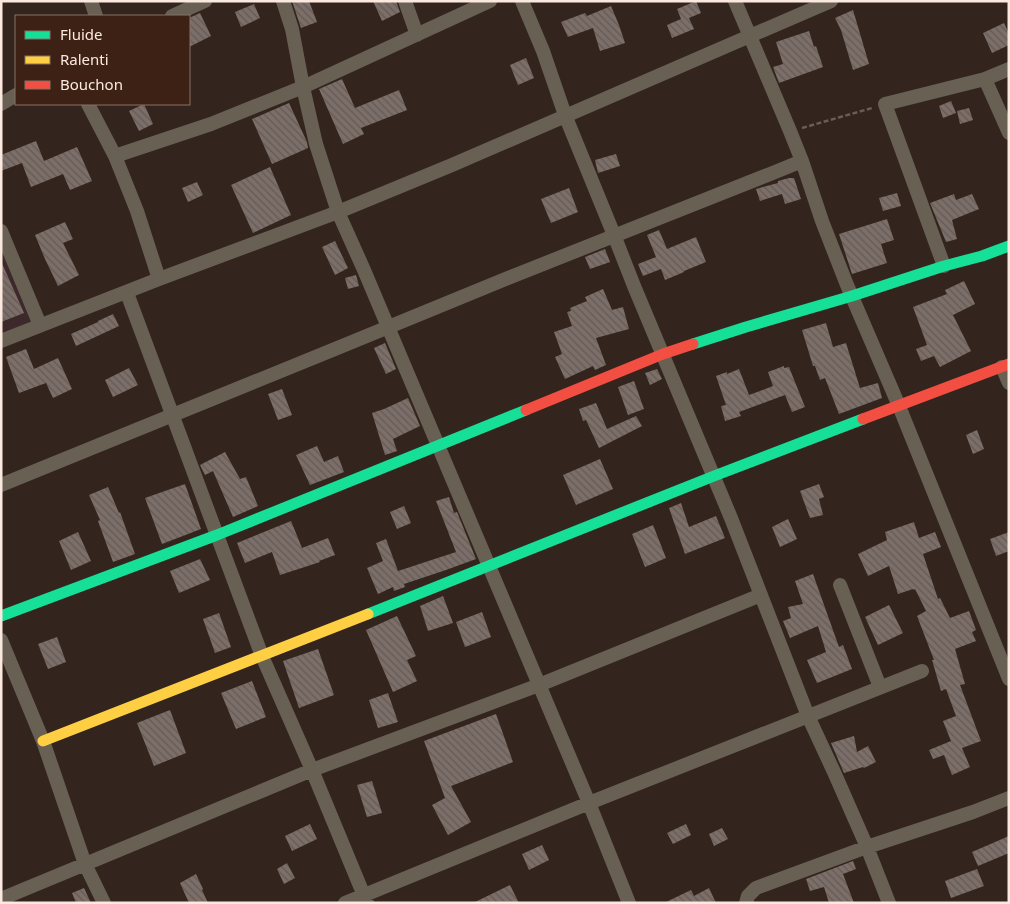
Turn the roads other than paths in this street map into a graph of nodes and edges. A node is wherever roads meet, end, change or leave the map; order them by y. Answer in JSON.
{"nodes":[{"id":1,"x":91,"y":1,"type":"edge"},
{"id":2,"x":283,"y":1,"type":"edge"},
{"id":3,"x":405,"y":1,"type":"edge"},
{"id":4,"x":490,"y":1,"type":"edge"},
{"id":5,"x":522,"y":1,"type":"edge"},
{"id":6,"x":734,"y":1,"type":"edge"},
{"id":7,"x":831,"y":1,"type":"edge"},
{"id":8,"x":200,"y":2,"type":"edge"},
{"id":9,"x":96,"y":15,"type":"edge"},
{"id":10,"x":174,"y":15,"type":"edge"},
{"id":11,"x":417,"y":35,"type":"junction"},
{"id":12,"x":750,"y":36,"type":"junction"},
{"id":13,"x":1009,"y":69,"type":"edge"},
{"id":14,"x":985,"y":79,"type":"junction"},
{"id":15,"x":303,"y":87,"type":"junction"},
{"id":16,"x":15,"y":96,"type":"edge"},
{"id":17,"x":1,"y":104,"type":"edge"},
{"id":18,"x":89,"y":105,"type":"edge"},
{"id":19,"x":565,"y":115,"type":"junction"},
{"id":20,"x":1009,"y":133,"type":"edge"},
{"id":21,"x":116,"y":156,"type":"junction"},
{"id":22,"x":802,"y":161,"type":"junction"},
{"id":23,"x":338,"y":212,"type":"junction"},
{"id":24,"x":1,"y":232,"type":"edge"},
{"id":25,"x":614,"y":235,"type":"junction"},
{"id":26,"x":1009,"y":246,"type":"edge"},
{"id":27,"x":944,"y":266,"type":"junction"},
{"id":28,"x":159,"y":279,"type":"junction"},
{"id":29,"x":127,"y":293,"type":"junction"},
{"id":30,"x":852,"y":296,"type":"junction"},
{"id":31,"x":40,"y":325,"type":"junction"},
{"id":32,"x":388,"y":327,"type":"junction"},
{"id":33,"x":1,"y":341,"type":"edge"},
{"id":34,"x":663,"y":354,"type":"junction"},
{"id":35,"x":1005,"y":365,"type":"edge"},
{"id":36,"x":1009,"y":383,"type":"edge"},
{"id":37,"x":899,"y":406,"type":"junction"},
{"id":38,"x":173,"y":416,"type":"junction"},
{"id":39,"x":438,"y":446,"type":"junction"},
{"id":40,"x":714,"y":476,"type":"junction"},
{"id":41,"x":1,"y":485,"type":"edge"},
{"id":42,"x":217,"y":535,"type":"junction"},
{"id":43,"x":489,"y":566,"type":"junction"},
{"id":44,"x":840,"y":585,"type":"dead end"},
{"id":45,"x":761,"y":595,"type":"junction"},
{"id":46,"x":1,"y":616,"type":"edge"},
{"id":47,"x":1,"y":640,"type":"edge"},
{"id":48,"x":262,"y":656,"type":"junction"},
{"id":49,"x":922,"y":670,"type":"dead end"},
{"id":50,"x":1009,"y":679,"type":"edge"},
{"id":51,"x":539,"y":685,"type":"junction"},
{"id":52,"x":880,"y":688,"type":"junction"},
{"id":53,"x":808,"y":716,"type":"junction"},
{"id":54,"x":43,"y":740,"type":"junction"},
{"id":55,"x":312,"y":770,"type":"junction"},
{"id":56,"x":1009,"y":798,"type":"edge"},
{"id":57,"x":589,"y":803,"type":"junction"},
{"id":58,"x":867,"y":847,"type":"junction"},
{"id":59,"x":86,"y":864,"type":"junction"},
{"id":60,"x":1,"y":899,"type":"edge"},
{"id":61,"x":366,"y":899,"type":"edge"},
{"id":62,"x":104,"y":903,"type":"edge"},
{"id":63,"x":345,"y":903,"type":"edge"},
{"id":64,"x":629,"y":903,"type":"edge"},
{"id":65,"x":746,"y":903,"type":"edge"},
{"id":66,"x":889,"y":903,"type":"edge"}],
"edges":[{"from":1,"to":9,"type":"street"},
{"from":2,"to":15,"type":"street"},
{"from":3,"to":11,"type":"street"},
{"from":4,"to":11,"type":"street"},
{"from":5,"to":19,"type":"street"},
{"from":6,"to":12,"type":"street"},
{"from":7,"to":12,"type":"street"},
{"from":8,"to":10,"type":"street"},
{"from":11,"to":15,"type":"street"},
{"from":12,"to":19,"type":"street"},
{"from":12,"to":22,"type":"street"},
{"from":13,"to":14,"type":"street"},
{"from":14,"to":20,"type":"street"},
{"from":14,"to":27,"type":"street"},
{"from":15,"to":21,"type":"street"},
{"from":15,"to":23,"type":"street"},
{"from":16,"to":17,"type":"street"},
{"from":18,"to":21,"type":"street"},
{"from":19,"to":23,"type":"street"},
{"from":19,"to":25,"type":"street"},
{"from":21,"to":28,"type":"street"},
{"from":22,"to":25,"type":"street"},
{"from":22,"to":30,"type":"street"},
{"from":23,"to":28,"type":"street"},
{"from":23,"to":32,"type":"street"},
{"from":24,"to":31,"type":"street"},
{"from":25,"to":32,"type":"street"},
{"from":25,"to":34,"type":"street"},
{"from":26,"to":27,"type":"street"},
{"from":27,"to":30,"type":"street"},
{"from":28,"to":29,"type":"street"},
{"from":29,"to":31,"type":"street"},
{"from":29,"to":38,"type":"street"},
{"from":30,"to":34,"type":"street"},
{"from":30,"to":37,"type":"street"},
{"from":31,"to":33,"type":"street"},
{"from":32,"to":38,"type":"street"},
{"from":32,"to":39,"type":"street"},
{"from":34,"to":39,"type":"street"},
{"from":34,"to":40,"type":"street"},
{"from":35,"to":36,"type":"street"},
{"from":35,"to":37,"type":"street"},
{"from":37,"to":40,"type":"street"},
{"from":37,"to":50,"type":"street"},
{"from":38,"to":41,"type":"street"},
{"from":38,"to":42,"type":"street"},
{"from":39,"to":42,"type":"street"},
{"from":39,"to":43,"type":"street"},
{"from":40,"to":43,"type":"street"},
{"from":40,"to":45,"type":"street"},
{"from":42,"to":46,"type":"street"},
{"from":42,"to":48,"type":"street"},
{"from":43,"to":48,"type":"street"},
{"from":43,"to":51,"type":"street"},
{"from":44,"to":52,"type":"street"},
{"from":45,"to":51,"type":"street"},
{"from":45,"to":53,"type":"street"},
{"from":47,"to":54,"type":"street"},
{"from":48,"to":54,"type":"street"},
{"from":48,"to":55,"type":"street"},
{"from":49,"to":52,"type":"street"},
{"from":51,"to":55,"type":"street"},
{"from":51,"to":57,"type":"street"},
{"from":52,"to":53,"type":"street"},
{"from":53,"to":57,"type":"street"},
{"from":53,"to":58,"type":"street"},
{"from":54,"to":59,"type":"street"},
{"from":55,"to":59,"type":"street"},
{"from":55,"to":61,"type":"street"},
{"from":56,"to":58,"type":"street"},
{"from":57,"to":61,"type":"street"},
{"from":57,"to":64,"type":"street"},
{"from":58,"to":65,"type":"street"},
{"from":58,"to":66,"type":"street"},
{"from":59,"to":60,"type":"street"},
{"from":59,"to":62,"type":"street"},
{"from":61,"to":63,"type":"street"}]}
